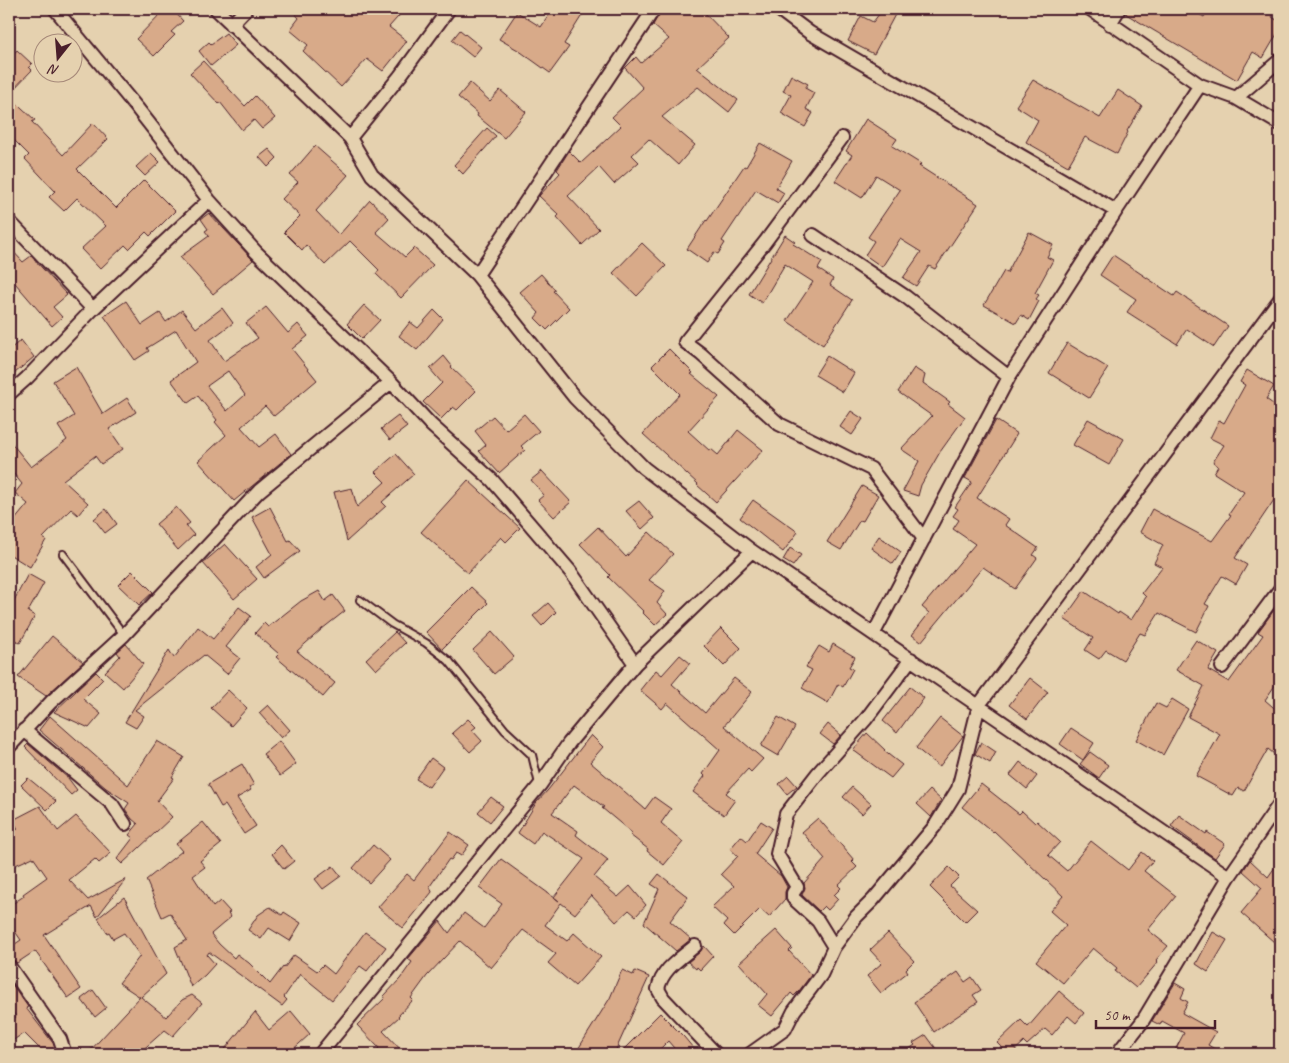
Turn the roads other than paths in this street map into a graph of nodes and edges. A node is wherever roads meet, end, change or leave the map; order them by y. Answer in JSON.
{"nodes":[{"id":1,"x":55,"y":9,"type":"edge"},
{"id":2,"x":216,"y":9,"type":"edge"},
{"id":3,"x":246,"y":9,"type":"edge"},
{"id":4,"x":450,"y":9,"type":"edge"},
{"id":5,"x":654,"y":9,"type":"edge"},
{"id":6,"x":778,"y":9,"type":"edge"},
{"id":7,"x":1090,"y":9,"type":"edge"},
{"id":8,"x":1119,"y":9,"type":"edge"},
{"id":9,"x":1110,"y":24,"type":"junction"},
{"id":10,"x":231,"y":25,"type":"junction"},
{"id":11,"x":1280,"y":60,"type":"edge"},
{"id":12,"x":1200,"y":84,"type":"junction"},
{"id":13,"x":1236,"y":98,"type":"junction"},
{"id":14,"x":1280,"y":124,"type":"edge"},
{"id":15,"x":350,"y":138,"type":"junction"},
{"id":16,"x":842,"y":138,"type":"dead end"},
{"id":17,"x":209,"y":200,"type":"junction"},
{"id":18,"x":1116,"y":211,"type":"junction"},
{"id":19,"x":9,"y":221,"type":"edge"},
{"id":20,"x":813,"y":235,"type":"dead end"},
{"id":21,"x":477,"y":275,"type":"junction"},
{"id":22,"x":1280,"y":298,"type":"edge"},
{"id":23,"x":92,"y":310,"type":"junction"},
{"id":24,"x":1009,"y":376,"type":"junction"},
{"id":25,"x":391,"y":382,"type":"junction"},
{"id":26,"x":9,"y":394,"type":"edge"},
{"id":27,"x":924,"y":539,"type":"junction"},
{"id":28,"x":752,"y":551,"type":"junction"},
{"id":29,"x":63,"y":554,"type":"dead end"},
{"id":30,"x":1280,"y":589,"type":"edge"},
{"id":31,"x":360,"y":600,"type":"dead end"},
{"id":32,"x":874,"y":633,"type":"junction"},
{"id":33,"x":124,"y":635,"type":"junction"},
{"id":34,"x":911,"y":658,"type":"junction"},
{"id":35,"x":635,"y":664,"type":"junction"},
{"id":36,"x":1222,"y":667,"type":"dead end"},
{"id":37,"x":979,"y":705,"type":"junction"},
{"id":38,"x":24,"y":730,"type":"junction"},
{"id":39,"x":9,"y":747,"type":"edge"},
{"id":40,"x":540,"y":785,"type":"junction"},
{"id":41,"x":1280,"y":803,"type":"edge"},
{"id":42,"x":125,"y":824,"type":"dead end"},
{"id":43,"x":1228,"y":877,"type":"junction"},
{"id":44,"x":695,"y":946,"type":"dead end"},
{"id":45,"x":834,"y":948,"type":"junction"},
{"id":46,"x":9,"y":966,"type":"edge"},
{"id":47,"x":65,"y":1054,"type":"edge"},
{"id":48,"x":320,"y":1054,"type":"edge"},
{"id":49,"x":716,"y":1054,"type":"edge"},
{"id":50,"x":750,"y":1054,"type":"edge"},
{"id":51,"x":1117,"y":1054,"type":"edge"}],
"edges":[{"from":1,"to":17,"type":"street"},
{"from":2,"to":10,"type":"street"},
{"from":3,"to":10,"type":"street"},
{"from":4,"to":15,"type":"street"},
{"from":5,"to":21,"type":"street"},
{"from":6,"to":18,"type":"street"},
{"from":7,"to":9,"type":"street"},
{"from":8,"to":9,"type":"street"},
{"from":9,"to":12,"type":"street"},
{"from":10,"to":15,"type":"street"},
{"from":11,"to":13,"type":"street"},
{"from":12,"to":13,"type":"street"},
{"from":12,"to":18,"type":"street"},
{"from":13,"to":14,"type":"street"},
{"from":15,"to":21,"type":"street"},
{"from":16,"to":27,"type":"street"},
{"from":17,"to":23,"type":"street"},
{"from":17,"to":25,"type":"street"},
{"from":18,"to":24,"type":"street"},
{"from":19,"to":23,"type":"street"},
{"from":20,"to":24,"type":"street"},
{"from":21,"to":28,"type":"street"},
{"from":22,"to":37,"type":"street"},
{"from":23,"to":26,"type":"street"},
{"from":24,"to":27,"type":"street"},
{"from":25,"to":33,"type":"street"},
{"from":25,"to":35,"type":"street"},
{"from":27,"to":32,"type":"street"},
{"from":28,"to":32,"type":"street"},
{"from":28,"to":35,"type":"street"},
{"from":29,"to":33,"type":"lane"},
{"from":30,"to":36,"type":"street"},
{"from":31,"to":40,"type":"lane"},
{"from":32,"to":34,"type":"street"},
{"from":33,"to":38,"type":"street"},
{"from":34,"to":37,"type":"street"},
{"from":34,"to":45,"type":"street"},
{"from":35,"to":40,"type":"street"},
{"from":37,"to":43,"type":"street"},
{"from":37,"to":45,"type":"street"},
{"from":38,"to":39,"type":"street"},
{"from":38,"to":42,"type":"street"},
{"from":40,"to":48,"type":"street"},
{"from":41,"to":43,"type":"street"},
{"from":43,"to":51,"type":"street"},
{"from":44,"to":49,"type":"street"},
{"from":45,"to":50,"type":"street"},
{"from":46,"to":47,"type":"street"}]}
